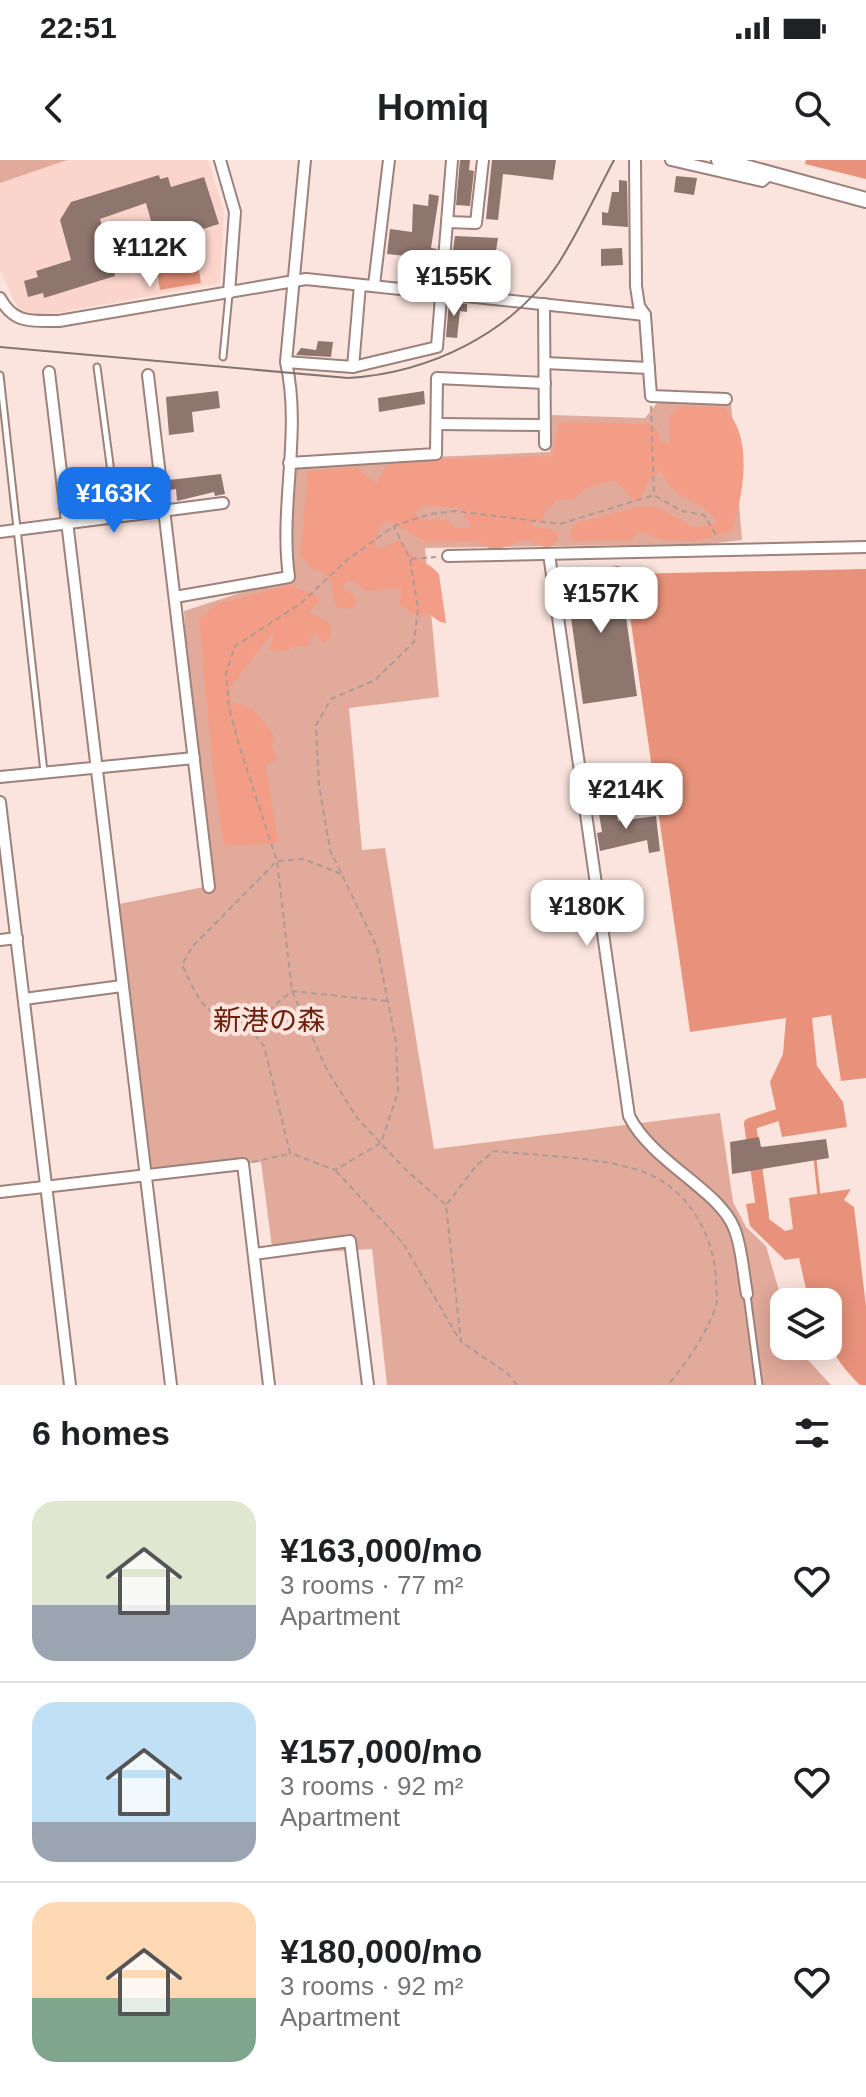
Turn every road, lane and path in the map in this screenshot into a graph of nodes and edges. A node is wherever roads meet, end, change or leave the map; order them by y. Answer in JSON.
{"nodes":[{"id":1,"x":220,"y":160,"type":"edge"},
{"id":2,"x":305,"y":160,"type":"edge"},
{"id":3,"x":389,"y":160,"type":"edge"},
{"id":4,"x":452,"y":160,"type":"edge"},
{"id":5,"x":483,"y":160,"type":"edge"},
{"id":6,"x":635,"y":160,"type":"edge"},
{"id":7,"x":671,"y":160,"type":"edge"},
{"id":8,"x":719,"y":160,"type":"edge"},
{"id":9,"x":770,"y":174,"type":"junction"},
{"id":10,"x":866,"y":200,"type":"edge"},
{"id":11,"x":447,"y":222,"type":"junction"},
{"id":12,"x":291,"y":282,"type":"junction"},
{"id":13,"x":360,"y":285,"type":"junction"},
{"id":14,"x":374,"y":285,"type":"junction"},
{"id":15,"x":229,"y":293,"type":"junction"},
{"id":16,"x":442,"y":294,"type":"junction"},
{"id":17,"x":0,"y":298,"type":"edge"},
{"id":18,"x":544,"y":304,"type":"junction"},
{"id":19,"x":645,"y":315,"type":"junction"},
{"id":20,"x":223,"y":357,"type":"dead end"},
{"id":21,"x":286,"y":362,"type":"junction"},
{"id":22,"x":545,"y":363,"type":"junction"},
{"id":23,"x":97,"y":367,"type":"dead end"},
{"id":24,"x":353,"y":367,"type":"junction"},
{"id":25,"x":649,"y":368,"type":"junction"},
{"id":26,"x":49,"y":372,"type":"dead end"},
{"id":27,"x":0,"y":375,"type":"edge"},
{"id":28,"x":148,"y":375,"type":"dead end"},
{"id":29,"x":545,"y":383,"type":"junction"},
{"id":30,"x":651,"y":396,"type":"junction"},
{"id":31,"x":726,"y":399,"type":"dead end"},
{"id":32,"x":438,"y":424,"type":"junction"},
{"id":33,"x":544,"y":425,"type":"junction"},
{"id":34,"x":545,"y":444,"type":"dead end"},
{"id":35,"x":289,"y":463,"type":"junction"},
{"id":36,"x":654,"y":495,"type":"junction"},
{"id":37,"x":223,"y":503,"type":"dead end"},
{"id":38,"x":163,"y":510,"type":"junction"},
{"id":39,"x":117,"y":518,"type":"junction"},
{"id":40,"x":69,"y":523,"type":"junction"},
{"id":41,"x":394,"y":526,"type":"junction"},
{"id":42,"x":18,"y":529,"type":"junction"},
{"id":43,"x":0,"y":532,"type":"edge"},
{"id":44,"x":866,"y":547,"type":"edge"},
{"id":45,"x":725,"y":550,"type":"junction"},
{"id":46,"x":549,"y":554,"type":"junction"},
{"id":47,"x":448,"y":556,"type":"joint"},
{"id":48,"x":410,"y":559,"type":"junction"},
{"id":49,"x":175,"y":597,"type":"junction"},
{"id":50,"x":194,"y":758,"type":"junction"},
{"id":51,"x":98,"y":768,"type":"junction"},
{"id":52,"x":44,"y":773,"type":"junction"},
{"id":53,"x":0,"y":777,"type":"edge"},
{"id":54,"x":0,"y":802,"type":"edge"},
{"id":55,"x":3,"y":843,"type":"edge"},
{"id":56,"x":277,"y":861,"type":"junction"},
{"id":57,"x":342,"y":875,"type":"junction"},
{"id":58,"x":209,"y":887,"type":"dead end"},
{"id":59,"x":17,"y":938,"type":"junction"},
{"id":60,"x":0,"y":940,"type":"edge"},
{"id":61,"x":122,"y":986,"type":"junction"},
{"id":62,"x":292,"y":991,"type":"junction"},
{"id":63,"x":24,"y":999,"type":"junction"},
{"id":64,"x":388,"y":1001,"type":"junction"},
{"id":65,"x":248,"y":1027,"type":"junction"},
{"id":66,"x":381,"y":1143,"type":"junction"},
{"id":67,"x":290,"y":1153,"type":"junction"},
{"id":68,"x":243,"y":1164,"type":"junction"},
{"id":69,"x":335,"y":1170,"type":"junction"},
{"id":70,"x":146,"y":1175,"type":"junction"},
{"id":71,"x":46,"y":1186,"type":"junction"},
{"id":72,"x":0,"y":1192,"type":"edge"},
{"id":73,"x":446,"y":1205,"type":"junction"},
{"id":74,"x":254,"y":1254,"type":"junction"},
{"id":75,"x":747,"y":1294,"type":"joint"},
{"id":76,"x":461,"y":1342,"type":"junction"},
{"id":77,"x":70,"y":1385,"type":"edge"},
{"id":78,"x":171,"y":1385,"type":"edge"},
{"id":79,"x":269,"y":1385,"type":"edge"},
{"id":80,"x":368,"y":1385,"type":"edge"},
{"id":81,"x":517,"y":1385,"type":"edge"},
{"id":82,"x":668,"y":1385,"type":"edge"},
{"id":83,"x":759,"y":1385,"type":"edge"}],
"edges":[{"from":1,"to":15,"type":"street"},
{"from":2,"to":12,"type":"street"},
{"from":3,"to":14,"type":"street"},
{"from":4,"to":11,"type":"street"},
{"from":5,"to":11,"type":"street"},
{"from":6,"to":19,"type":"street"},
{"from":7,"to":9,"type":"street"},
{"from":8,"to":9,"type":"main road"},
{"from":9,"to":10,"type":"main road"},
{"from":11,"to":16,"type":"street"},
{"from":12,"to":13,"type":"street"},
{"from":12,"to":15,"type":"street"},
{"from":12,"to":21,"type":"street"},
{"from":13,"to":14,"type":"street"},
{"from":13,"to":24,"type":"street"},
{"from":14,"to":16,"type":"street"},
{"from":15,"to":17,"type":"street"},
{"from":15,"to":20,"type":"lane"},
{"from":16,"to":18,"type":"street"},
{"from":16,"to":24,"type":"street"},
{"from":18,"to":19,"type":"street"},
{"from":18,"to":22,"type":"street"},
{"from":19,"to":25,"type":"street"},
{"from":21,"to":24,"type":"street"},
{"from":21,"to":35,"type":"street"},
{"from":22,"to":25,"type":"street"},
{"from":22,"to":29,"type":"street"},
{"from":23,"to":39,"type":"lane"},
{"from":25,"to":30,"type":"street"},
{"from":26,"to":40,"type":"street"},
{"from":27,"to":42,"type":"lane"},
{"from":28,"to":38,"type":"street"},
{"from":29,"to":32,"type":"street"},
{"from":29,"to":33,"type":"street"},
{"from":30,"to":31,"type":"street"},
{"from":30,"to":36,"type":"path"},
{"from":32,"to":33,"type":"street"},
{"from":32,"to":35,"type":"street"},
{"from":33,"to":34,"type":"street"},
{"from":35,"to":49,"type":"street"},
{"from":36,"to":41,"type":"path"},
{"from":36,"to":45,"type":"path"},
{"from":37,"to":38,"type":"street"},
{"from":38,"to":39,"type":"street"},
{"from":38,"to":49,"type":"street"},
{"from":39,"to":40,"type":"street"},
{"from":40,"to":42,"type":"street"},
{"from":40,"to":51,"type":"street"},
{"from":41,"to":48,"type":"path"},
{"from":41,"to":56,"type":"path"},
{"from":42,"to":43,"type":"street"},
{"from":42,"to":52,"type":"lane"},
{"from":44,"to":45,"type":"street"},
{"from":45,"to":46,"type":"street"},
{"from":46,"to":47,"type":"street"},
{"from":46,"to":75,"type":"street"},
{"from":47,"to":48,"type":"path"},
{"from":48,"to":57,"type":"path"},
{"from":49,"to":50,"type":"street"},
{"from":50,"to":51,"type":"street"},
{"from":50,"to":58,"type":"street"},
{"from":51,"to":52,"type":"street"},
{"from":51,"to":61,"type":"street"},
{"from":52,"to":53,"type":"street"},
{"from":54,"to":55,"type":"street"},
{"from":55,"to":59,"type":"street"},
{"from":56,"to":57,"type":"path"},
{"from":56,"to":62,"type":"path"},
{"from":56,"to":65,"type":"path"},
{"from":57,"to":64,"type":"path"},
{"from":59,"to":60,"type":"street"},
{"from":59,"to":63,"type":"street"},
{"from":61,"to":63,"type":"street"},
{"from":61,"to":70,"type":"street"},
{"from":62,"to":64,"type":"path"},
{"from":62,"to":65,"type":"path"},
{"from":62,"to":66,"type":"path"},
{"from":63,"to":71,"type":"street"},
{"from":64,"to":66,"type":"path"},
{"from":65,"to":67,"type":"path"},
{"from":66,"to":69,"type":"path"},
{"from":66,"to":73,"type":"path"},
{"from":67,"to":68,"type":"path"},
{"from":67,"to":69,"type":"path"},
{"from":68,"to":70,"type":"street"},
{"from":68,"to":74,"type":"street"},
{"from":69,"to":76,"type":"path"},
{"from":70,"to":71,"type":"street"},
{"from":70,"to":78,"type":"street"},
{"from":71,"to":72,"type":"street"},
{"from":71,"to":77,"type":"street"},
{"from":73,"to":76,"type":"path"},
{"from":73,"to":82,"type":"path"},
{"from":74,"to":79,"type":"street"},
{"from":74,"to":80,"type":"street"},
{"from":75,"to":83,"type":"lane"},
{"from":76,"to":81,"type":"path"}]}
